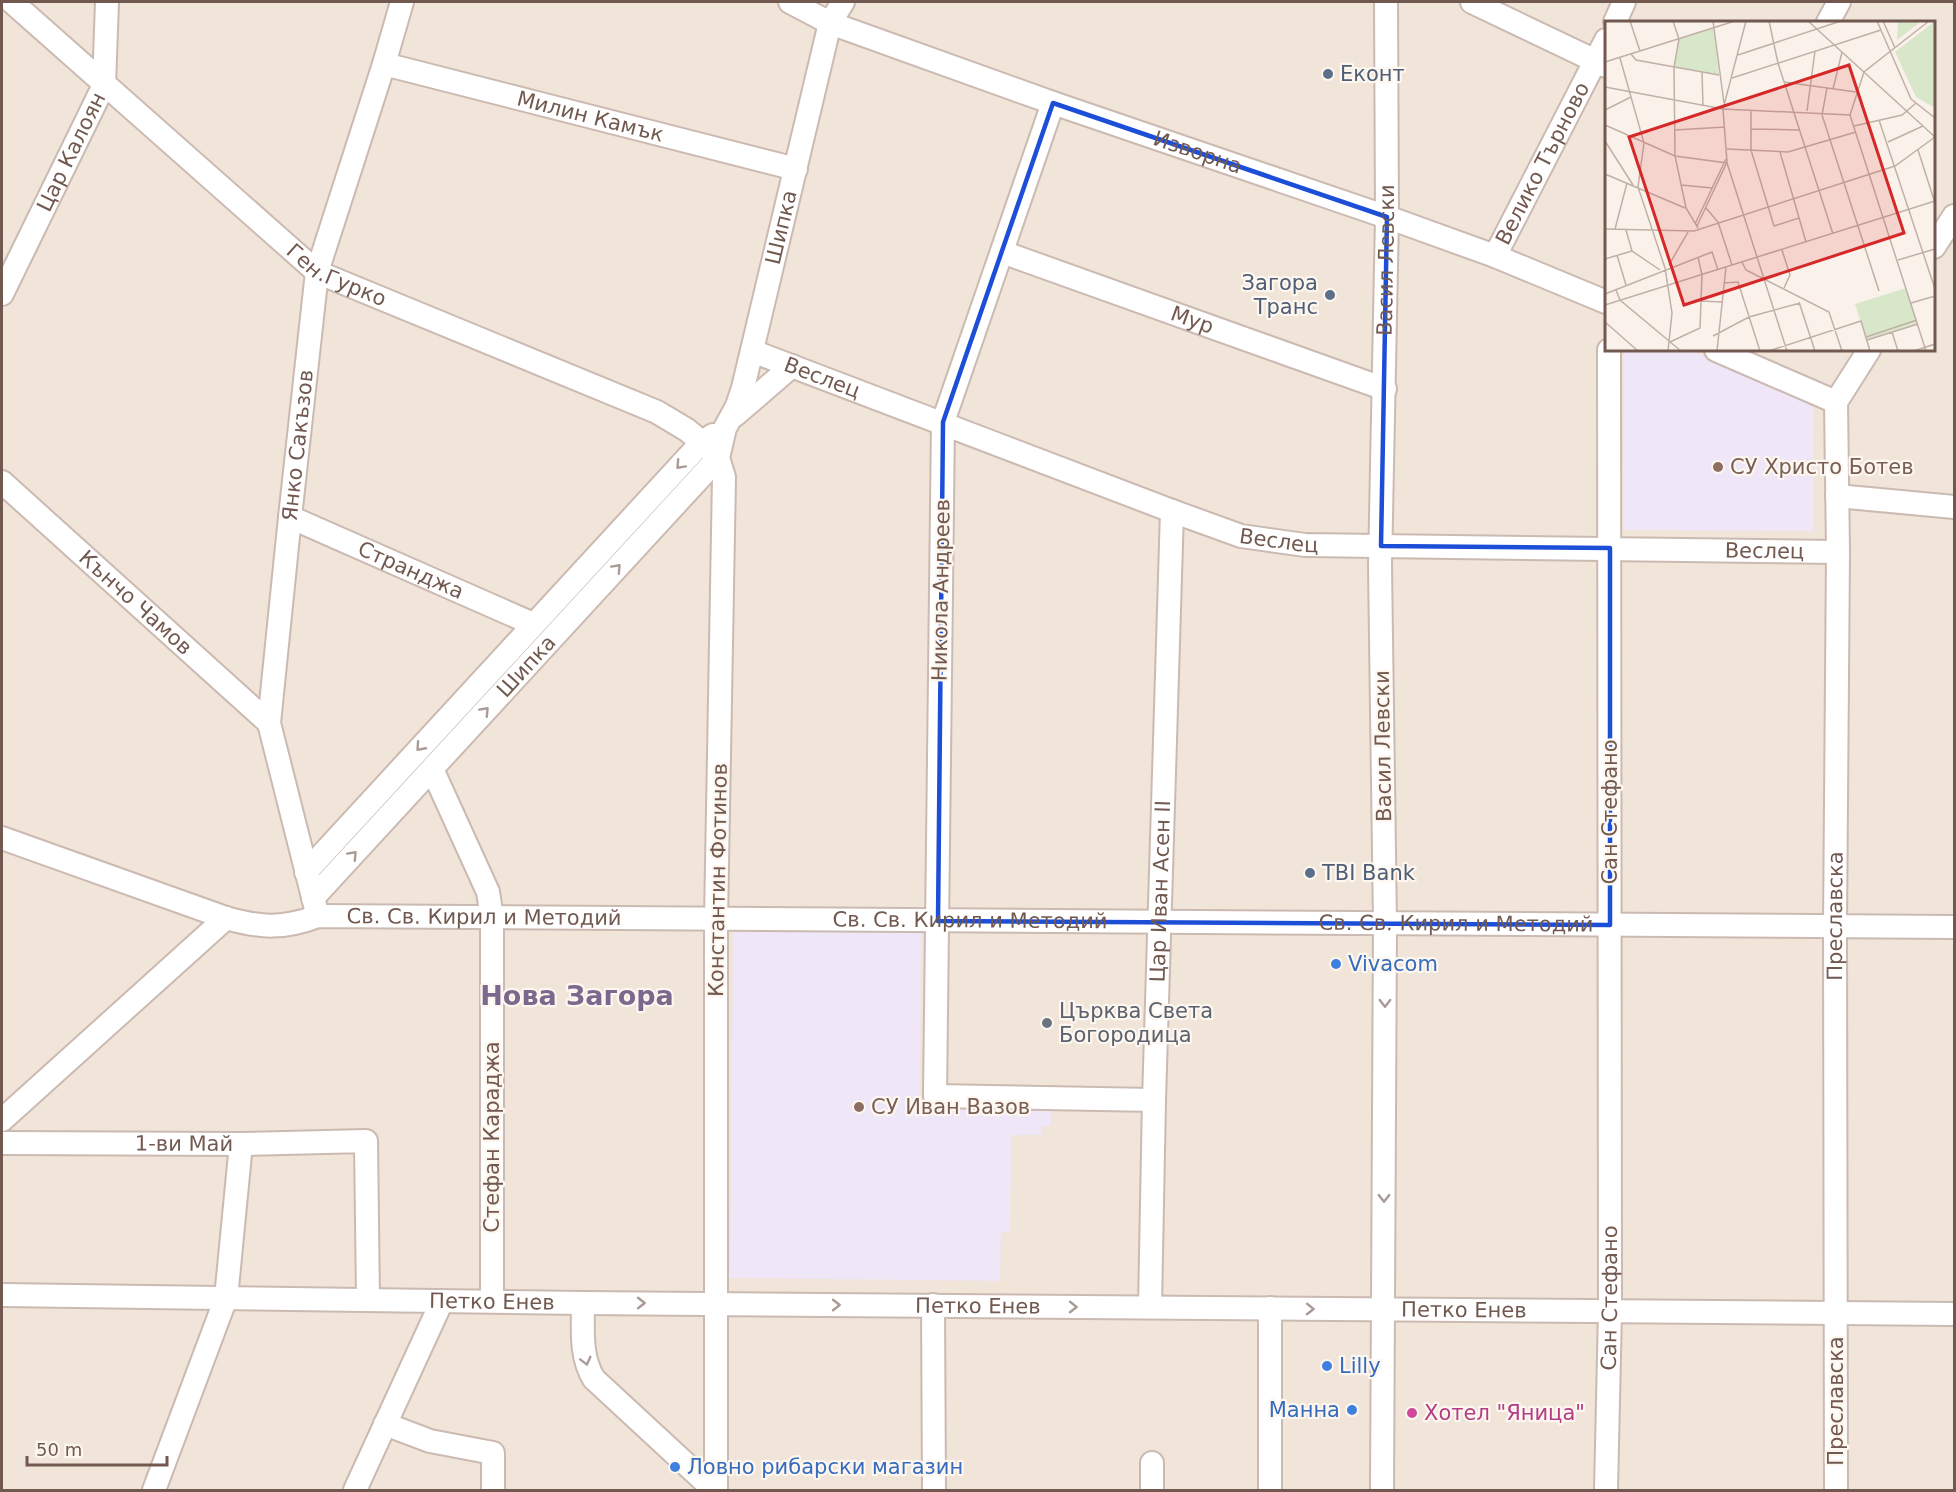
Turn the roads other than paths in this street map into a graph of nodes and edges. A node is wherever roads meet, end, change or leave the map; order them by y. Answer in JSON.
{"nodes":[{"id":1,"x":12,"y":2,"type":"edge"},
{"id":2,"x":107,"y":2,"type":"edge"},
{"id":3,"x":402,"y":2,"type":"edge"},
{"id":4,"x":790,"y":2,"type":"edge"},
{"id":5,"x":843,"y":2,"type":"edge"},
{"id":6,"x":1386,"y":2,"type":"edge"},
{"id":7,"x":1472,"y":2,"type":"edge"},
{"id":8,"x":1624,"y":2,"type":"edge"},
{"id":9,"x":1839,"y":2,"type":"edge"},
{"id":10,"x":1615,"y":21,"type":"edge"},
{"id":11,"x":1829,"y":21,"type":"edge"},
{"id":12,"x":830,"y":23,"type":"junction"},
{"id":13,"x":1605,"y":46,"type":"edge"},
{"id":14,"x":1602,"y":63,"type":"edge"},
{"id":15,"x":384,"y":64,"type":"junction"},
{"id":16,"x":104,"y":85,"type":"junction"},
{"id":17,"x":1053,"y":103,"type":"junction"},
{"id":18,"x":796,"y":169,"type":"junction"},
{"id":19,"x":1954,"y":216,"type":"edge"},
{"id":20,"x":1387,"y":217,"type":"junction"},
{"id":21,"x":1936,"y":237,"type":"edge"},
{"id":22,"x":1002,"y":252,"type":"junction"},
{"id":23,"x":1495,"y":256,"type":"junction"},
{"id":24,"x":317,"y":272,"type":"junction"},
{"id":25,"x":2,"y":294,"type":"edge"},
{"id":26,"x":1605,"y":302,"type":"edge"},
{"id":27,"x":752,"y":351,"type":"junction"},
{"id":28,"x":1609,"y":351,"type":"edge"},
{"id":29,"x":1718,"y":351,"type":"edge"},
{"id":30,"x":1868,"y":351,"type":"edge"},
{"id":31,"x":792,"y":366,"type":"junction"},
{"id":32,"x":1385,"y":389,"type":"junction"},
{"id":33,"x":1836,"y":402,"type":"junction"},
{"id":34,"x":943,"y":422,"type":"junction"},
{"id":35,"x":728,"y":424,"type":"junction"},
{"id":36,"x":702,"y":442,"type":"junction"},
{"id":37,"x":718,"y":458,"type":"junction"},
{"id":38,"x":2,"y":482,"type":"edge"},
{"id":39,"x":1837,"y":496,"type":"junction"},
{"id":40,"x":1954,"y":507,"type":"edge"},
{"id":41,"x":1172,"y":511,"type":"junction"},
{"id":42,"x":290,"y":517,"type":"junction"},
{"id":43,"x":1381,"y":546,"type":"junction"},
{"id":44,"x":1610,"y":548,"type":"junction"},
{"id":45,"x":1838,"y":552,"type":"junction"},
{"id":46,"x":533,"y":624,"type":"junction"},
{"id":47,"x":269,"y":723,"type":"junction"},
{"id":48,"x":432,"y":769,"type":"junction"},
{"id":49,"x":2,"y":838,"type":"edge"},
{"id":50,"x":306,"y":872,"type":"junction"},
{"id":51,"x":316,"y":907,"type":"junction"},
{"id":52,"x":226,"y":918,"type":"junction"},
{"id":53,"x":492,"y":918,"type":"junction"},
{"id":54,"x":716,"y":920,"type":"junction"},
{"id":55,"x":938,"y":921,"type":"junction"},
{"id":56,"x":1160,"y":922,"type":"junction"},
{"id":57,"x":1385,"y":924,"type":"junction"},
{"id":58,"x":1610,"y":925,"type":"junction"},
{"id":59,"x":1835,"y":927,"type":"junction"},
{"id":60,"x":1954,"y":927,"type":"edge"},
{"id":61,"x":1154,"y":1100,"type":"junction"},
{"id":62,"x":2,"y":1120,"type":"edge"},
{"id":63,"x":2,"y":1143,"type":"edge"},
{"id":64,"x":241,"y":1144,"type":"junction"},
{"id":65,"x":2,"y":1295,"type":"edge"},
{"id":66,"x":226,"y":1298,"type":"junction"},
{"id":67,"x":368,"y":1300,"type":"junction"},
{"id":68,"x":442,"y":1301,"type":"junction"},
{"id":69,"x":492,"y":1301,"type":"junction"},
{"id":70,"x":583,"y":1303,"type":"junction"},
{"id":71,"x":717,"y":1304,"type":"junction"},
{"id":72,"x":933,"y":1305,"type":"junction"},
{"id":73,"x":1150,"y":1307,"type":"junction"},
{"id":74,"x":1270,"y":1308,"type":"junction"},
{"id":75,"x":1383,"y":1309,"type":"junction"},
{"id":76,"x":1610,"y":1311,"type":"junction"},
{"id":77,"x":1836,"y":1314,"type":"junction"},
{"id":78,"x":1954,"y":1314,"type":"edge"},
{"id":79,"x":385,"y":1424,"type":"junction"},
{"id":80,"x":1152,"y":1463,"type":"dead end"},
{"id":81,"x":154,"y":1491,"type":"edge"},
{"id":82,"x":355,"y":1491,"type":"edge"},
{"id":83,"x":494,"y":1491,"type":"edge"},
{"id":84,"x":715,"y":1491,"type":"edge"},
{"id":85,"x":934,"y":1491,"type":"edge"},
{"id":86,"x":1152,"y":1491,"type":"edge"},
{"id":87,"x":1270,"y":1491,"type":"edge"},
{"id":88,"x":1382,"y":1491,"type":"edge"},
{"id":89,"x":1606,"y":1491,"type":"edge"},
{"id":90,"x":1836,"y":1491,"type":"edge"}],
"edges":[{"from":1,"to":16,"type":"street","name":"Ген.Гурко"},
{"from":2,"to":16,"type":"street","name":"Цар Калоян"},
{"from":3,"to":15,"type":"street","name":"Янко Сакъзов"},
{"from":4,"to":12,"type":"street","name":"Изворна"},
{"from":5,"to":12,"type":"street","name":"Шипка"},
{"from":6,"to":20,"type":"street","name":"Васил Левски"},
{"from":7,"to":14,"type":"street"},
{"from":8,"to":10,"type":"street"},
{"from":9,"to":11,"type":"street"},
{"from":12,"to":17,"type":"street","name":"Изворна"},
{"from":12,"to":18,"type":"street","name":"Шипка"},
{"from":13,"to":14,"type":"street","name":"Велико Търново"},
{"from":14,"to":23,"type":"street","name":"Велико Търново"},
{"from":15,"to":18,"type":"street","name":"Милин Камък"},
{"from":15,"to":24,"type":"street","name":"Янко Сакъзов"},
{"from":16,"to":24,"type":"street","name":"Ген.Гурко"},
{"from":16,"to":25,"type":"street","name":"Цар Калоян"},
{"from":17,"to":20,"type":"street","name":"Изворна"},
{"from":17,"to":22,"type":"street","name":"Никола Андреев"},
{"from":18,"to":27,"type":"street","name":"Шипка"},
{"from":19,"to":21,"type":"street"},
{"from":20,"to":23,"type":"street","name":"Изворна"},
{"from":20,"to":32,"type":"street","name":"Васил Левски"},
{"from":22,"to":32,"type":"street","name":"Мур"},
{"from":22,"to":34,"type":"street","name":"Никола Андреев"},
{"from":23,"to":26,"type":"street","name":"Изворна"},
{"from":24,"to":36,"type":"street","name":"Ген.Гурко"},
{"from":24,"to":42,"type":"street","name":"Янко Сакъзов"},
{"from":27,"to":31,"type":"street","name":"Веслец"},
{"from":27,"to":35,"type":"street","name":"Шипка"},
{"from":28,"to":44,"type":"street","name":"Сан Стефано"},
{"from":29,"to":33,"type":"street"},
{"from":30,"to":33,"type":"street"},
{"from":31,"to":34,"type":"street","name":"Веслец"},
{"from":31,"to":35,"type":"street"},
{"from":32,"to":43,"type":"street","name":"Васил Левски"},
{"from":33,"to":39,"type":"street","name":"Преславска"},
{"from":34,"to":41,"type":"street","name":"Веслец"},
{"from":34,"to":55,"type":"street","name":"Никола Андреев"},
{"from":35,"to":36,"type":"street","name":"Шипка"},
{"from":35,"to":37,"type":"street","name":"Шипка"},
{"from":36,"to":37,"type":"street","name":"Ген.Гурко"},
{"from":36,"to":46,"type":"street","name":"Шипка","one_way":true},
{"from":48,"to":37,"type":"street","name":"Шипка","one_way":true},
{"from":37,"to":54,"type":"street","name":"Константин Фотинов"},
{"from":38,"to":47,"type":"street","name":"Кънчо Чамов"},
{"from":39,"to":40,"type":"street"},
{"from":39,"to":45,"type":"street","name":"Преславска"},
{"from":41,"to":43,"type":"street","name":"Веслец"},
{"from":41,"to":56,"type":"street","name":"Цар Иван Асен II"},
{"from":42,"to":46,"type":"street","name":"Странджа"},
{"from":42,"to":47,"type":"street","name":"Янко Сакъзов"},
{"from":43,"to":44,"type":"street","name":"Веслец"},
{"from":43,"to":57,"type":"street","name":"Васил Левски"},
{"from":44,"to":45,"type":"street","name":"Веслец"},
{"from":44,"to":58,"type":"street","name":"Сан Стефано"},
{"from":45,"to":59,"type":"street","name":"Преславска"},
{"from":46,"to":50,"type":"street","name":"Шипка","one_way":true},
{"from":47,"to":50,"type":"street","name":"Янко Сакъзов"},
{"from":51,"to":48,"type":"street","name":"Шипка","one_way":true},
{"from":48,"to":53,"type":"street","name":"Стефан Караджа"},
{"from":49,"to":52,"type":"street","name":"Св. Св. Кирил и Методий"},
{"from":50,"to":51,"type":"street","name":"Янко Сакъзов"},
{"from":51,"to":52,"type":"street","name":"Св. Св. Кирил и Методий"},
{"from":51,"to":53,"type":"street","name":"Св. Св. Кирил и Методий"},
{"from":52,"to":62,"type":"street"},
{"from":53,"to":54,"type":"street","name":"Св. Св. Кирил и Методий"},
{"from":53,"to":69,"type":"street","name":"Стефан Караджа"},
{"from":54,"to":55,"type":"street","name":"Св. Св. Кирил и Методий"},
{"from":54,"to":71,"type":"street","name":"Константин Фотинов"},
{"from":55,"to":56,"type":"street","name":"Св. Св. Кирил и Методий"},
{"from":55,"to":61,"type":"street","name":"Никола Андреев"},
{"from":56,"to":57,"type":"street","name":"Св. Св. Кирил и Методий"},
{"from":56,"to":61,"type":"street","name":"Цар Иван Асен II"},
{"from":57,"to":58,"type":"street","name":"Св. Св. Кирил и Методий"},
{"from":57,"to":75,"type":"street","name":"Васил Левски","one_way":true},
{"from":58,"to":59,"type":"street","name":"Св. Св. Кирил и Методий"},
{"from":58,"to":76,"type":"street","name":"Сан Стефано"},
{"from":59,"to":60,"type":"street","name":"Св. Св. Кирил и Методий"},
{"from":59,"to":77,"type":"street","name":"Преславска"},
{"from":61,"to":73,"type":"street","name":"Цар Иван Асен II"},
{"from":63,"to":64,"type":"street","name":"1-ви Май"},
{"from":64,"to":66,"type":"street"},
{"from":64,"to":67,"type":"street","name":"1-ви Май"},
{"from":65,"to":66,"type":"street","name":"Петко Енев"},
{"from":66,"to":67,"type":"street","name":"Петко Енев"},
{"from":66,"to":81,"type":"street"},
{"from":67,"to":68,"type":"street","name":"Петко Енев"},
{"from":68,"to":69,"type":"street","name":"Петко Енев"},
{"from":68,"to":79,"type":"street"},
{"from":69,"to":70,"type":"street","name":"Петко Енев"},
{"from":70,"to":71,"type":"street","name":"Петко Енев","one_way":true},
{"from":70,"to":84,"type":"street","one_way":true},
{"from":71,"to":72,"type":"street","name":"Петко Енев","one_way":true},
{"from":71,"to":84,"type":"street","name":"Константин Фотинов"},
{"from":72,"to":73,"type":"street","name":"Петко Енев","one_way":true},
{"from":72,"to":85,"type":"street"},
{"from":73,"to":74,"type":"street","name":"Петко Енев"},
{"from":74,"to":75,"type":"street","name":"Петко Енев","one_way":true},
{"from":74,"to":87,"type":"street"},
{"from":75,"to":76,"type":"street","name":"Петко Енев"},
{"from":75,"to":88,"type":"street","name":"Васил Левски"},
{"from":76,"to":77,"type":"street","name":"Петко Енев"},
{"from":76,"to":89,"type":"street","name":"Сан Стефано"},
{"from":77,"to":78,"type":"street","name":"Петко Енев"},
{"from":77,"to":90,"type":"street","name":"Преславска"},
{"from":79,"to":82,"type":"street"},
{"from":79,"to":83,"type":"street"},
{"from":80,"to":86,"type":"street"}]}
